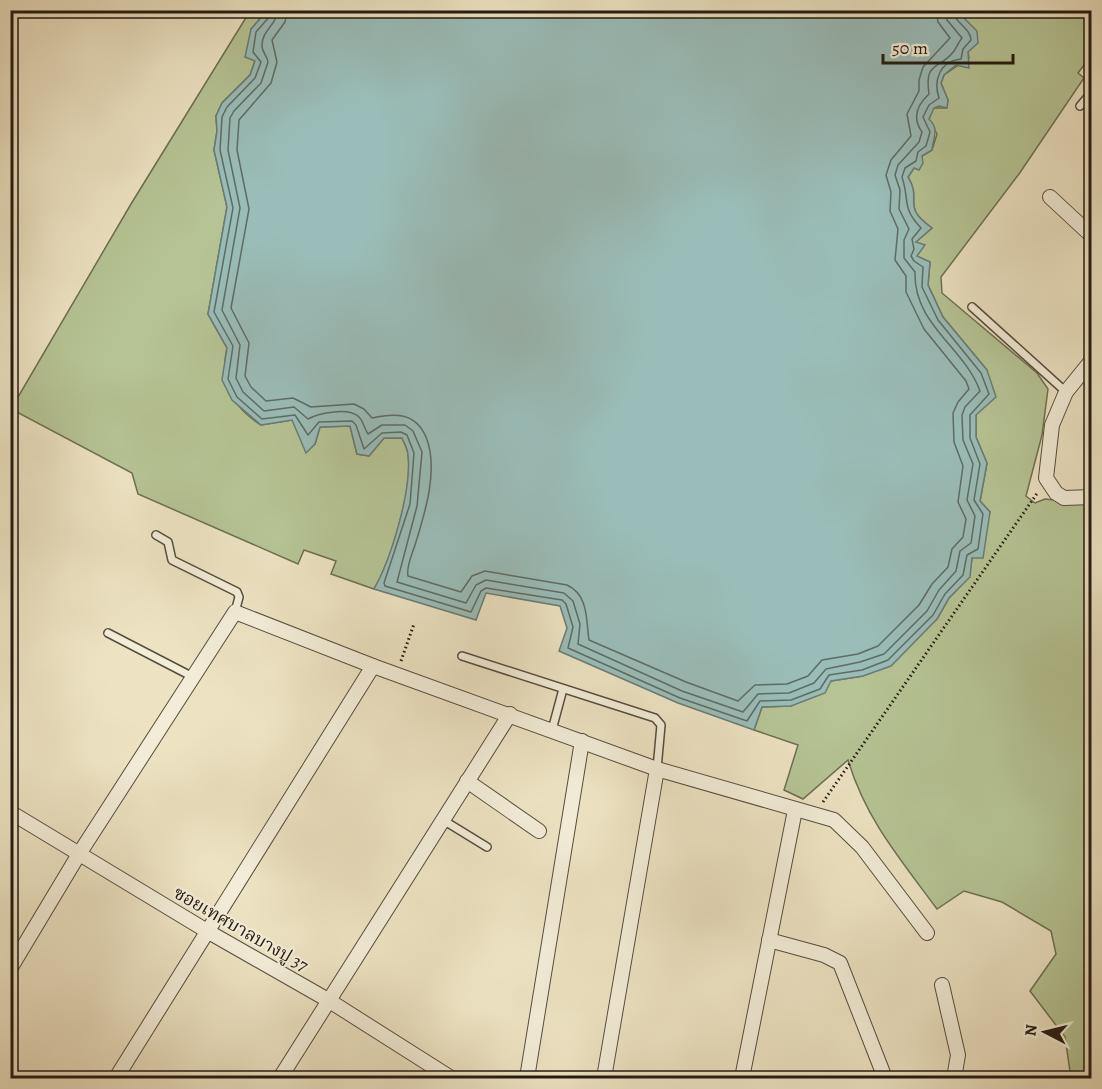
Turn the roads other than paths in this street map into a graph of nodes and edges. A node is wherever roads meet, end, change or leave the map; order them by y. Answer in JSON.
{"nodes":[{"id":1,"x":1092,"y":92,"type":"edge"},
{"id":2,"x":1080,"y":106,"type":"dead end"},
{"id":3,"x":1050,"y":197,"type":"dead end"},
{"id":4,"x":1092,"y":236,"type":"edge"},
{"id":5,"x":972,"y":307,"type":"dead end"},
{"id":6,"x":1092,"y":360,"type":"edge"},
{"id":7,"x":1066,"y":392,"type":"junction"},
{"id":8,"x":1092,"y":497,"type":"edge"},
{"id":9,"x":156,"y":535,"type":"dead end"},
{"id":10,"x":235,"y":612,"type":"junction"},
{"id":11,"x":108,"y":633,"type":"dead end"},
{"id":12,"x":462,"y":656,"type":"dead end"},
{"id":13,"x":373,"y":666,"type":"junction"},
{"id":14,"x":193,"y":677,"type":"junction"},
{"id":15,"x":563,"y":689,"type":"junction"},
{"id":16,"x":510,"y":714,"type":"junction"},
{"id":17,"x":552,"y":730,"type":"junction"},
{"id":18,"x":582,"y":741,"type":"junction"},
{"id":19,"x":657,"y":769,"type":"junction"},
{"id":20,"x":467,"y":781,"type":"junction"},
{"id":21,"x":795,"y":810,"type":"junction"},
{"id":22,"x":10,"y":812,"type":"edge"},
{"id":23,"x":443,"y":820,"type":"junction"},
{"id":24,"x":539,"y":831,"type":"dead end"},
{"id":25,"x":487,"y":847,"type":"dead end"},
{"id":26,"x":78,"y":854,"type":"junction"},
{"id":27,"x":207,"y":931,"type":"junction"},
{"id":28,"x":927,"y":933,"type":"dead end"},
{"id":29,"x":769,"y":940,"type":"junction"},
{"id":30,"x":10,"y":969,"type":"edge"},
{"id":31,"x":942,"y":985,"type":"dead end"},
{"id":32,"x":328,"y":999,"type":"junction"},
{"id":33,"x":116,"y":1078,"type":"edge"},
{"id":34,"x":280,"y":1078,"type":"edge"},
{"id":35,"x":451,"y":1078,"type":"edge"},
{"id":36,"x":526,"y":1078,"type":"edge"},
{"id":37,"x":604,"y":1078,"type":"edge"},
{"id":38,"x":742,"y":1078,"type":"edge"},
{"id":39,"x":885,"y":1078,"type":"edge"},
{"id":40,"x":954,"y":1078,"type":"edge"}],
"edges":[{"from":1,"to":2,"type":"lane"},
{"from":3,"to":4,"type":"street"},
{"from":5,"to":7,"type":"lane"},
{"from":6,"to":7,"type":"street"},
{"from":7,"to":8,"type":"street"},
{"from":9,"to":10,"type":"lane"},
{"from":10,"to":13,"type":"street"},
{"from":10,"to":14,"type":"street"},
{"from":11,"to":14,"type":"lane"},
{"from":12,"to":15,"type":"lane"},
{"from":13,"to":16,"type":"street"},
{"from":13,"to":27,"type":"street"},
{"from":14,"to":26,"type":"street"},
{"from":15,"to":17,"type":"lane"},
{"from":15,"to":19,"type":"lane"},
{"from":16,"to":17,"type":"street"},
{"from":16,"to":20,"type":"street"},
{"from":17,"to":18,"type":"street"},
{"from":18,"to":19,"type":"street"},
{"from":18,"to":36,"type":"street"},
{"from":19,"to":21,"type":"street"},
{"from":19,"to":37,"type":"street"},
{"from":20,"to":23,"type":"street"},
{"from":20,"to":24,"type":"street"},
{"from":21,"to":28,"type":"street"},
{"from":21,"to":29,"type":"street"},
{"from":22,"to":26,"type":"street","name":"ซอยเทศบาลบางปู 37"},
{"from":23,"to":25,"type":"lane"},
{"from":23,"to":32,"type":"street"},
{"from":26,"to":27,"type":"street","name":"ซอยเทศบาลบางปู 37"},
{"from":26,"to":30,"type":"street"},
{"from":27,"to":32,"type":"street","name":"ซอยเทศบาลบางปู 37"},
{"from":27,"to":33,"type":"street"},
{"from":29,"to":38,"type":"street"},
{"from":29,"to":39,"type":"street"},
{"from":31,"to":40,"type":"street"},
{"from":32,"to":34,"type":"street"},
{"from":32,"to":35,"type":"street","name":"ซอยเทศบาลบางปู 37"}]}
